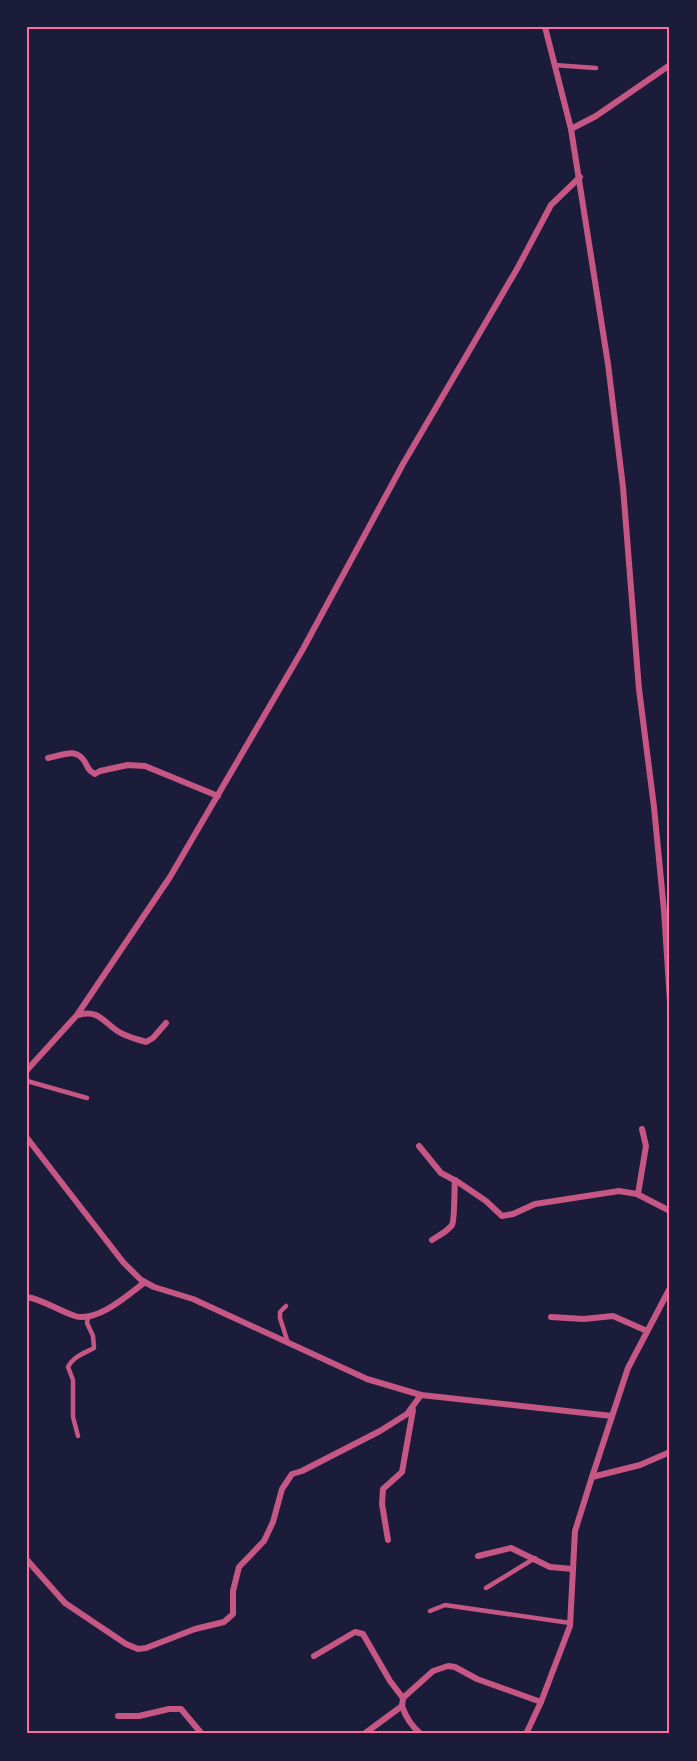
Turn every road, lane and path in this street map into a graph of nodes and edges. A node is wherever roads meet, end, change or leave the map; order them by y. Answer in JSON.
{"nodes":[{"id":1,"x":545,"y":27,"type":"edge"},
{"id":2,"x":670,"y":65,"type":"edge"},
{"id":3,"x":554,"y":66,"type":"junction"},
{"id":4,"x":596,"y":68,"type":"dead end"},
{"id":5,"x":571,"y":129,"type":"junction"},
{"id":6,"x":580,"y":177,"type":"junction"},
{"id":7,"x":48,"y":758,"type":"dead end"},
{"id":8,"x":218,"y":796,"type":"junction"},
{"id":9,"x":670,"y":1002,"type":"edge"},
{"id":10,"x":77,"y":1015,"type":"junction"},
{"id":11,"x":166,"y":1023,"type":"dead end"},
{"id":12,"x":27,"y":1070,"type":"edge"},
{"id":13,"x":27,"y":1081,"type":"edge"},
{"id":14,"x":87,"y":1098,"type":"dead end"},
{"id":15,"x":642,"y":1129,"type":"dead end"},
{"id":16,"x":27,"y":1138,"type":"edge"},
{"id":17,"x":419,"y":1146,"type":"dead end"},
{"id":18,"x":455,"y":1180,"type":"junction"},
{"id":19,"x":638,"y":1194,"type":"junction"},
{"id":20,"x":670,"y":1211,"type":"edge"},
{"id":21,"x":432,"y":1240,"type":"dead end"},
{"id":22,"x":145,"y":1282,"type":"junction"},
{"id":23,"x":670,"y":1288,"type":"edge"},
{"id":24,"x":27,"y":1297,"type":"edge"},
{"id":25,"x":286,"y":1306,"type":"dead end"},
{"id":26,"x":551,"y":1317,"type":"dead end"},
{"id":27,"x":88,"y":1318,"type":"junction"},
{"id":28,"x":647,"y":1331,"type":"junction"},
{"id":29,"x":288,"y":1342,"type":"junction"},
{"id":30,"x":421,"y":1395,"type":"junction"},
{"id":31,"x":413,"y":1406,"type":"junction"},
{"id":32,"x":612,"y":1416,"type":"junction"},
{"id":33,"x":78,"y":1436,"type":"dead end"},
{"id":34,"x":670,"y":1452,"type":"edge"},
{"id":35,"x":592,"y":1477,"type":"junction"},
{"id":36,"x":388,"y":1540,"type":"dead end"},
{"id":37,"x":478,"y":1556,"type":"dead end"},
{"id":38,"x":535,"y":1558,"type":"junction"},
{"id":39,"x":27,"y":1560,"type":"edge"},
{"id":40,"x":573,"y":1569,"type":"junction"},
{"id":41,"x":486,"y":1588,"type":"dead end"},
{"id":42,"x":430,"y":1611,"type":"dead end"},
{"id":43,"x":570,"y":1623,"type":"junction"},
{"id":44,"x":314,"y":1656,"type":"dead end"},
{"id":45,"x":404,"y":1698,"type":"junction"},
{"id":46,"x":541,"y":1702,"type":"junction"},
{"id":47,"x":402,"y":1706,"type":"junction"},
{"id":48,"x":118,"y":1716,"type":"dead end"},
{"id":49,"x":202,"y":1734,"type":"edge"},
{"id":50,"x":363,"y":1734,"type":"edge"},
{"id":51,"x":421,"y":1734,"type":"edge"},
{"id":52,"x":526,"y":1734,"type":"edge"}],
"edges":[{"from":1,"to":3,"type":"street"},
{"from":2,"to":5,"type":"street"},
{"from":3,"to":4,"type":"lane"},
{"from":3,"to":5,"type":"street"},
{"from":5,"to":6,"type":"street"},
{"from":6,"to":8,"type":"street"},
{"from":6,"to":9,"type":"street"},
{"from":7,"to":8,"type":"street"},
{"from":8,"to":10,"type":"street"},
{"from":10,"to":11,"type":"street"},
{"from":10,"to":12,"type":"street"},
{"from":13,"to":14,"type":"lane"},
{"from":15,"to":19,"type":"street"},
{"from":16,"to":22,"type":"street"},
{"from":17,"to":18,"type":"street"},
{"from":18,"to":19,"type":"street"},
{"from":18,"to":21,"type":"street"},
{"from":19,"to":20,"type":"street"},
{"from":22,"to":27,"type":"street"},
{"from":22,"to":29,"type":"street"},
{"from":23,"to":28,"type":"street"},
{"from":24,"to":27,"type":"street"},
{"from":25,"to":29,"type":"lane"},
{"from":26,"to":28,"type":"street"},
{"from":27,"to":33,"type":"lane"},
{"from":28,"to":32,"type":"street"},
{"from":29,"to":30,"type":"street"},
{"from":30,"to":31,"type":"street"},
{"from":30,"to":32,"type":"street"},
{"from":31,"to":36,"type":"street"},
{"from":31,"to":39,"type":"street"},
{"from":32,"to":35,"type":"street"},
{"from":34,"to":35,"type":"street"},
{"from":35,"to":40,"type":"street"},
{"from":37,"to":38,"type":"street"},
{"from":38,"to":40,"type":"street"},
{"from":38,"to":41,"type":"lane"},
{"from":40,"to":43,"type":"street"},
{"from":42,"to":43,"type":"lane"},
{"from":43,"to":46,"type":"street"},
{"from":44,"to":45,"type":"street"},
{"from":45,"to":46,"type":"street"},
{"from":45,"to":47,"type":"street"},
{"from":46,"to":52,"type":"street"},
{"from":47,"to":50,"type":"street"},
{"from":47,"to":51,"type":"street"},
{"from":48,"to":49,"type":"street"}]}
